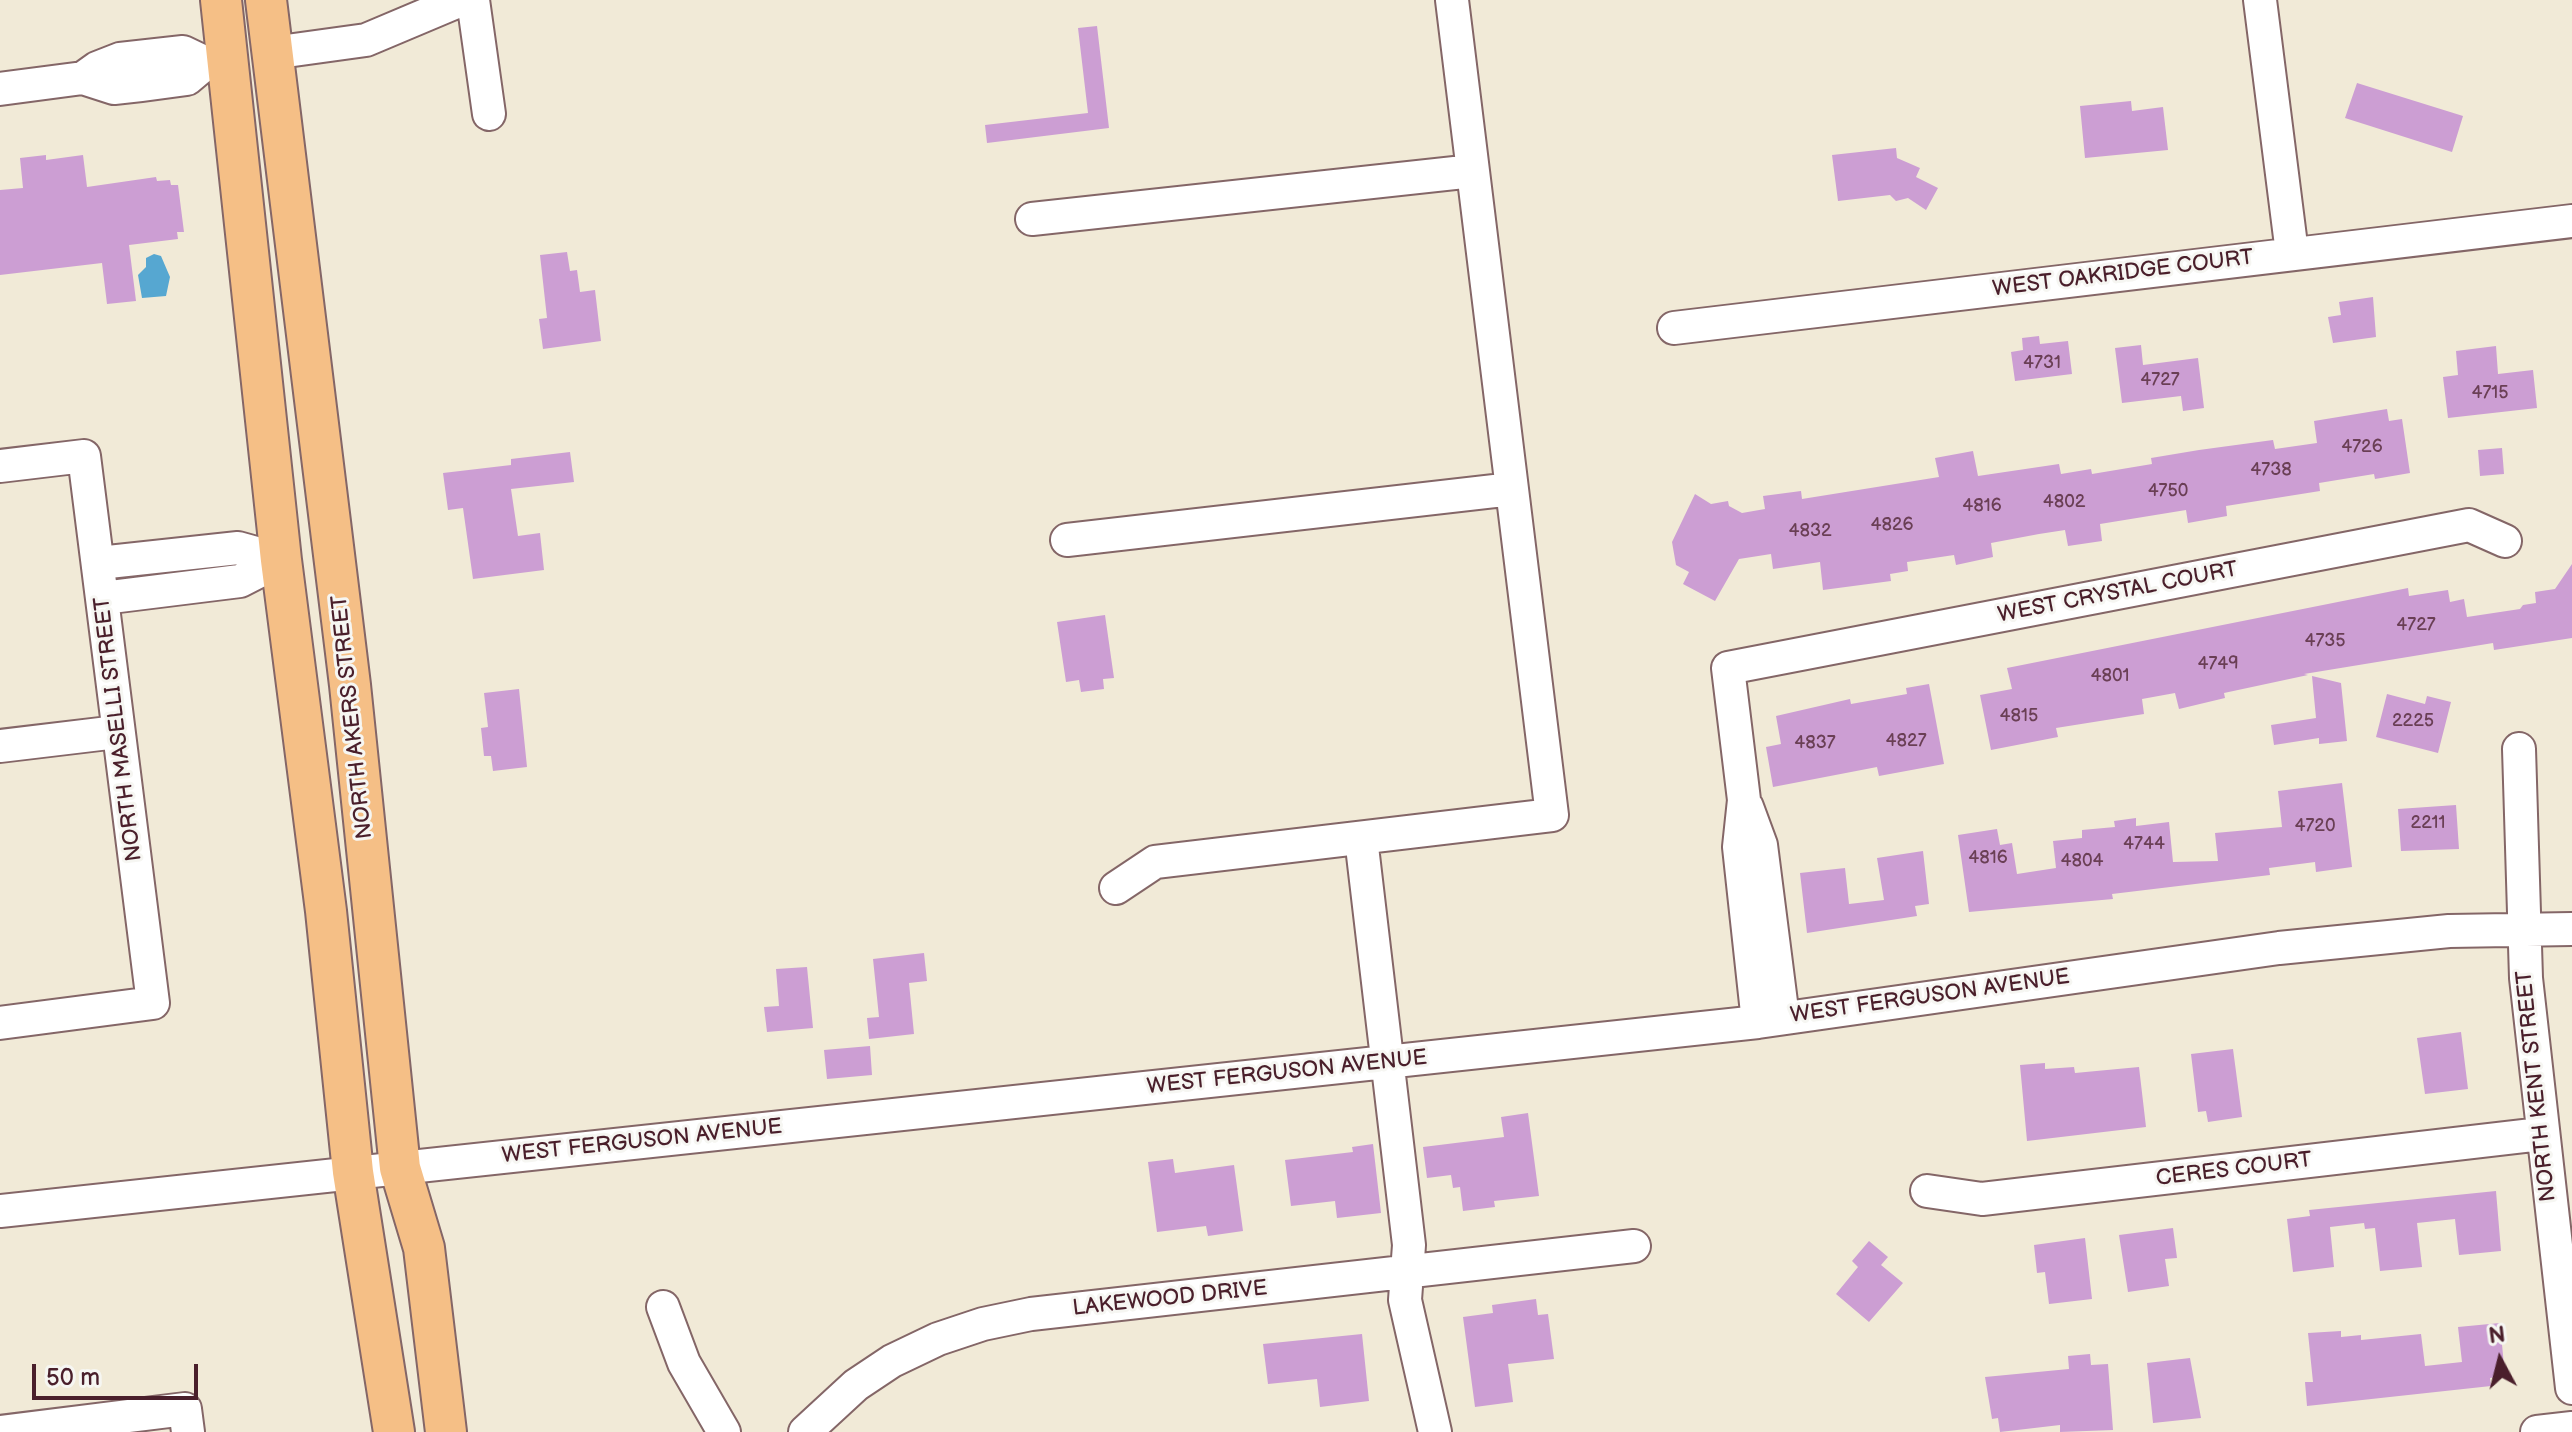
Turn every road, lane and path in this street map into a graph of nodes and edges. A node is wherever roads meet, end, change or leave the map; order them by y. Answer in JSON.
{"nodes":[{"id":1,"x":221,"y":0,"type":"edge"},
{"id":2,"x":243,"y":0,"type":"edge"},
{"id":3,"x":266,"y":0,"type":"edge"},
{"id":4,"x":461,"y":0,"type":"edge"},
{"id":5,"x":473,"y":0,"type":"edge"},
{"id":6,"x":1452,"y":0,"type":"edge"},
{"id":7,"x":2260,"y":0,"type":"edge"},
{"id":8,"x":272,"y":53,"type":"junction"},
{"id":9,"x":217,"y":62,"type":"junction"},
{"id":10,"x":0,"y":89,"type":"edge"},
{"id":11,"x":489,"y":114,"type":"dead end"},
{"id":12,"x":1473,"y":171,"type":"junction"},
{"id":13,"x":292,"y":215,"type":"junction"},
{"id":14,"x":1032,"y":219,"type":"dead end"},
{"id":15,"x":2572,"y":221,"type":"edge"},
{"id":16,"x":2292,"y":253,"type":"junction"},
{"id":17,"x":1674,"y":328,"type":"dead end"},
{"id":18,"x":0,"y":466,"type":"edge"},
{"id":19,"x":1512,"y":489,"type":"junction"},
{"id":20,"x":1067,"y":540,"type":"dead end"},
{"id":21,"x":2505,"y":541,"type":"dead end"},
{"id":22,"x":182,"y":554,"type":"junction"},
{"id":23,"x":281,"y":560,"type":"junction"},
{"id":24,"x":99,"y":563,"type":"junction"},
{"id":25,"x":187,"y":588,"type":"junction"},
{"id":26,"x":103,"y":598,"type":"junction"},
{"id":27,"x":350,"y":685,"type":"junction"},
{"id":28,"x":117,"y":732,"type":"junction"},
{"id":29,"x":0,"y":746,"type":"edge"},
{"id":30,"x":2519,"y":749,"type":"dead end"},
{"id":31,"x":1361,"y":838,"type":"junction"},
{"id":32,"x":1116,"y":888,"type":"dead end"},
{"id":33,"x":2522,"y":928,"type":"junction"},
{"id":34,"x":2572,"y":929,"type":"edge"},
{"id":35,"x":1770,"y":1020,"type":"junction"},
{"id":36,"x":0,"y":1023,"type":"edge"},
{"id":37,"x":1388,"y":1062,"type":"junction"},
{"id":38,"x":2541,"y":1134,"type":"junction"},
{"id":39,"x":400,"y":1168,"type":"junction"},
{"id":40,"x":353,"y":1172,"type":"junction"},
{"id":41,"x":1927,"y":1191,"type":"dead end"},
{"id":42,"x":0,"y":1211,"type":"edge"},
{"id":43,"x":1634,"y":1246,"type":"dead end"},
{"id":44,"x":1407,"y":1273,"type":"junction"},
{"id":45,"x":663,"y":1307,"type":"dead end"},
{"id":46,"x":2572,"y":1388,"type":"edge"},
{"id":47,"x":187,"y":1420,"type":"edge"},
{"id":48,"x":2572,"y":1428,"type":"edge"},
{"id":49,"x":0,"y":1432,"type":"edge"},
{"id":50,"x":394,"y":1432,"type":"edge"},
{"id":51,"x":446,"y":1432,"type":"edge"},
{"id":52,"x":724,"y":1432,"type":"edge"},
{"id":53,"x":805,"y":1432,"type":"edge"},
{"id":54,"x":1435,"y":1432,"type":"edge"},
{"id":55,"x":2537,"y":1432,"type":"edge"}],
"edges":[{"from":1,"to":9,"type":"main road"},
{"from":2,"to":8,"type":"main road"},
{"from":3,"to":8,"type":"main road","name":"NORTH AKERS STREET"},
{"from":4,"to":8,"type":"street"},
{"from":5,"to":11,"type":"street"},
{"from":6,"to":12,"type":"street"},
{"from":7,"to":16,"type":"street"},
{"from":8,"to":13,"type":"main road","name":"NORTH AKERS STREET"},
{"from":9,"to":10,"type":"street"},
{"from":9,"to":13,"type":"main road"},
{"from":9,"to":23,"type":"main road"},
{"from":12,"to":14,"type":"street"},
{"from":12,"to":19,"type":"street"},
{"from":13,"to":27,"type":"main road","name":"NORTH AKERS STREET"},
{"from":15,"to":16,"type":"street","name":"WEST OAKRIDGE COURT"},
{"from":16,"to":17,"type":"street","name":"WEST OAKRIDGE COURT"},
{"from":18,"to":24,"type":"street","name":"NORTH MASELLI STREET"},
{"from":19,"to":20,"type":"street"},
{"from":19,"to":31,"type":"street"},
{"from":21,"to":35,"type":"street","name":"WEST CRYSTAL COURT"},
{"from":22,"to":23,"type":"street"},
{"from":22,"to":24,"type":"street"},
{"from":22,"to":25,"type":"street"},
{"from":23,"to":25,"type":"street"},
{"from":23,"to":27,"type":"main road"},
{"from":23,"to":40,"type":"main road"},
{"from":24,"to":26,"type":"street","name":"NORTH MASELLI STREET"},
{"from":25,"to":26,"type":"street"},
{"from":26,"to":28,"type":"street","name":"NORTH MASELLI STREET"},
{"from":27,"to":39,"type":"main road","name":"NORTH AKERS STREET"},
{"from":28,"to":29,"type":"street"},
{"from":28,"to":36,"type":"street","name":"NORTH MASELLI STREET"},
{"from":30,"to":33,"type":"street","name":"NORTH KENT STREET"},
{"from":31,"to":32,"type":"street"},
{"from":31,"to":37,"type":"street"},
{"from":33,"to":34,"type":"street","name":"WEST FERGUSON AVENUE"},
{"from":33,"to":35,"type":"street","name":"WEST FERGUSON AVENUE"},
{"from":33,"to":38,"type":"street","name":"NORTH KENT STREET"},
{"from":35,"to":37,"type":"street","name":"WEST FERGUSON AVENUE"},
{"from":37,"to":39,"type":"street","name":"WEST FERGUSON AVENUE"},
{"from":37,"to":44,"type":"street"},
{"from":38,"to":41,"type":"street","name":"CERES COURT"},
{"from":38,"to":46,"type":"street","name":"NORTH KENT STREET"},
{"from":39,"to":40,"type":"street","name":"WEST FERGUSON AVENUE"},
{"from":39,"to":51,"type":"main road","name":"NORTH AKERS STREET"},
{"from":40,"to":42,"type":"street","name":"WEST FERGUSON AVENUE"},
{"from":40,"to":50,"type":"main road"},
{"from":43,"to":44,"type":"street","name":"LAKEWOOD DRIVE"},
{"from":44,"to":53,"type":"street","name":"LAKEWOOD DRIVE"},
{"from":44,"to":54,"type":"street"},
{"from":45,"to":52,"type":"street"},
{"from":47,"to":49,"type":"street"},
{"from":48,"to":55,"type":"street"}]}
